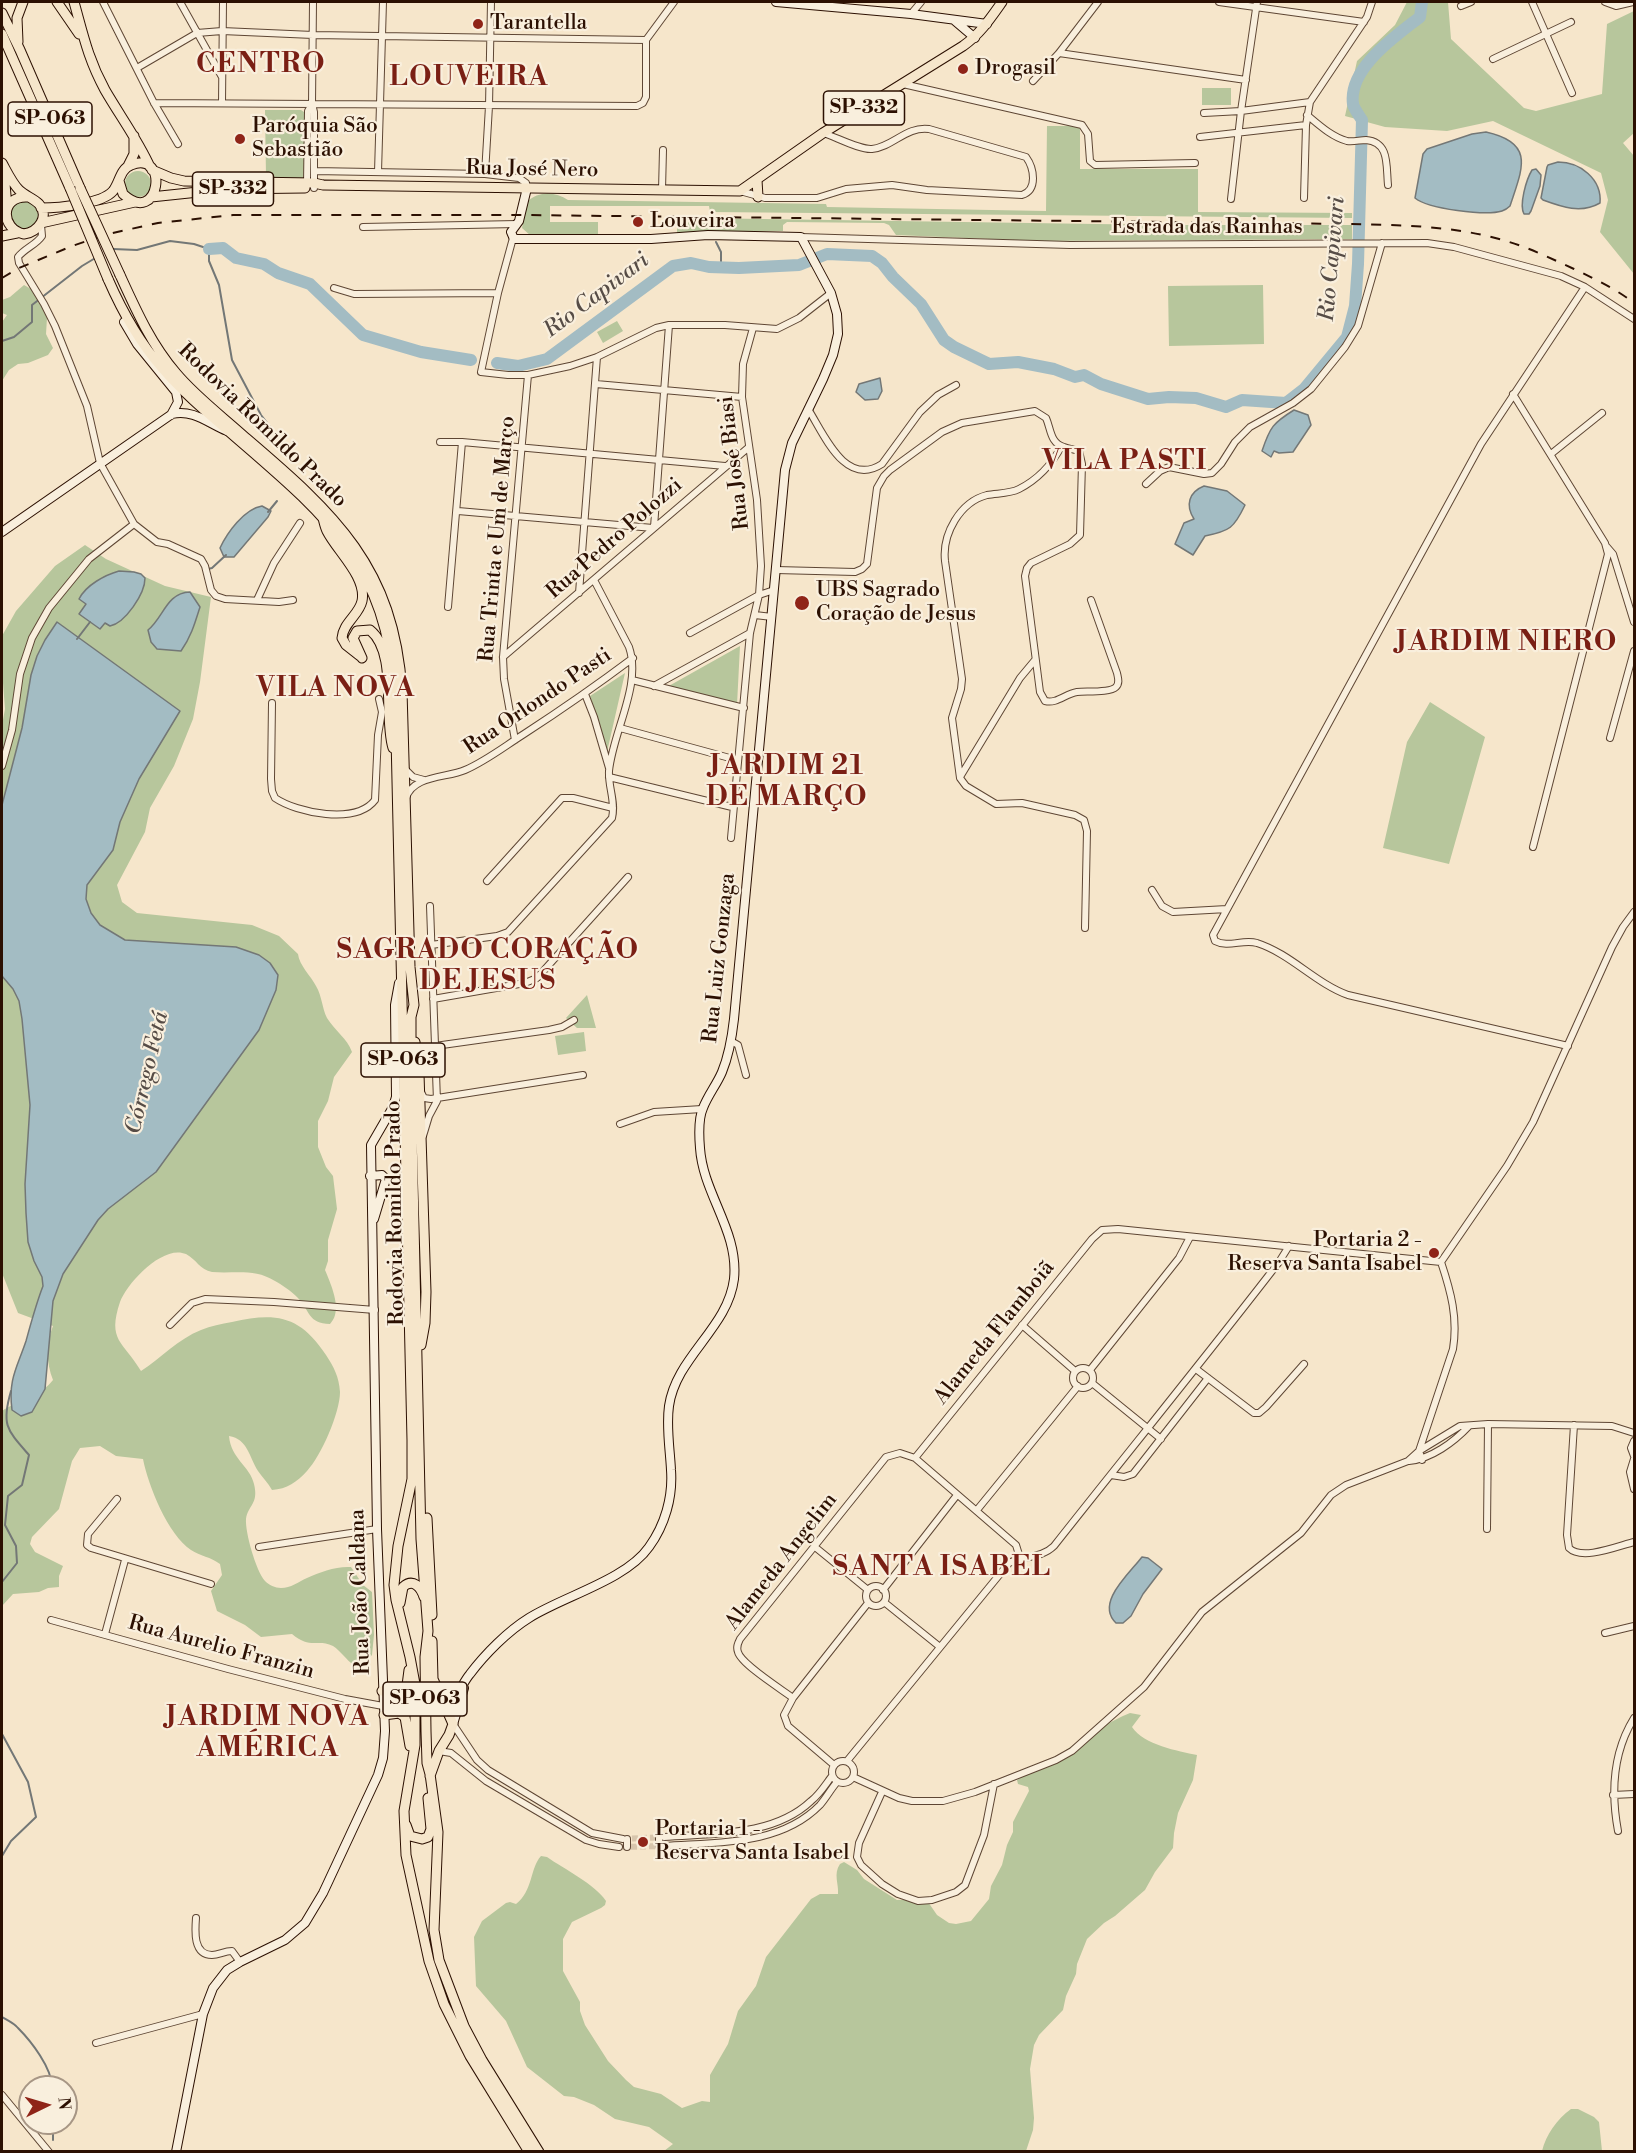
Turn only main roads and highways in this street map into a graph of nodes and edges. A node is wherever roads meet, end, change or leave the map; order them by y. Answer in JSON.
{"nodes":[{"id":1,"x":23,"y":2,"type":"edge"},
{"id":2,"x":57,"y":2,"type":"edge"},
{"id":3,"x":74,"y":2,"type":"edge"},
{"id":4,"x":776,"y":2,"type":"edge"},
{"id":5,"x":1002,"y":2,"type":"edge"},
{"id":6,"x":838,"y":4,"type":"edge"},
{"id":7,"x":2,"y":13,"type":"edge"},
{"id":8,"x":952,"y":19,"type":"junction"},
{"id":9,"x":987,"y":24,"type":"junction"},
{"id":10,"x":2,"y":34,"type":"edge"},
{"id":11,"x":975,"y":38,"type":"junction"},
{"id":12,"x":83,"y":41,"type":"junction"},
{"id":13,"x":2,"y":49,"type":"edge"},
{"id":14,"x":15,"y":52,"type":"junction"},
{"id":15,"x":134,"y":136,"type":"junction"},
{"id":16,"x":2,"y":164,"type":"edge"},
{"id":17,"x":128,"y":166,"type":"junction"},
{"id":18,"x":151,"y":168,"type":"junction"},
{"id":19,"x":757,"y":180,"type":"junction"},
{"id":20,"x":119,"y":181,"type":"junction"},
{"id":21,"x":313,"y":185,"type":"junction"},
{"id":22,"x":75,"y":188,"type":"junction"},
{"id":23,"x":527,"y":188,"type":"junction"},
{"id":24,"x":27,"y":197,"type":"junction"},
{"id":25,"x":151,"y":197,"type":"junction"},
{"id":26,"x":758,"y":197,"type":"road end"},
{"id":27,"x":135,"y":201,"type":"junction"},
{"id":28,"x":41,"y":208,"type":"junction"},
{"id":29,"x":5,"y":211,"type":"edge"},
{"id":30,"x":41,"y":224,"type":"junction"},
{"id":31,"x":17,"y":233,"type":"junction"},
{"id":32,"x":2,"y":236,"type":"edge"},
{"id":33,"x":109,"y":281,"type":"junction"},
{"id":34,"x":171,"y":416,"type":"junction"},
{"id":35,"x":230,"y":433,"type":"junction"},
{"id":36,"x":322,"y":515,"type":"junction"},
{"id":37,"x":2,"y":532,"type":"edge"},
{"id":38,"x":396,"y":760,"type":"junction"},
{"id":39,"x":402,"y":968,"type":"junction"},
{"id":40,"x":414,"y":1005,"type":"junction"},
{"id":41,"x":370,"y":1176,"type":"junction"},
{"id":42,"x":371,"y":1228,"type":"junction"},
{"id":43,"x":430,"y":1634,"type":"junction"},
{"id":44,"x":411,"y":1657,"type":"junction"},
{"id":45,"x":465,"y":1682,"type":"junction"},
{"id":46,"x":382,"y":1691,"type":"junction"},
{"id":47,"x":441,"y":1699,"type":"junction"},
{"id":48,"x":384,"y":1711,"type":"junction"},
{"id":49,"x":453,"y":1724,"type":"junction"},
{"id":50,"x":430,"y":1774,"type":"junction"},
{"id":51,"x":406,"y":1803,"type":"junction"},
{"id":52,"x":177,"y":2151,"type":"edge"},
{"id":53,"x":530,"y":2151,"type":"edge"},
{"id":54,"x":539,"y":2151,"type":"edge"}],
"edges":[{"from":1,"to":14,"type":"main road"},
{"from":2,"to":12,"type":"main road"},
{"from":3,"to":12,"type":"main road"},
{"from":4,"to":6,"type":"main road"},
{"from":5,"to":9,"type":"main road","number":"SP-332"},
{"from":6,"to":8,"type":"main road"},
{"from":7,"to":14,"type":"main road","name":"Rodovia Romildo Prado","number":"SP-063"},
{"from":8,"to":9,"type":"main road"},
{"from":8,"to":11,"type":"main road"},
{"from":9,"to":11,"type":"main road","number":"SP-332"},
{"from":10,"to":14,"type":"main road","name":"Rodovia Romildo Prado","number":"SP-063"},
{"from":11,"to":19,"type":"main road","number":"SP-332"},
{"from":12,"to":15,"type":"main road"},
{"from":13,"to":14,"type":"main road"},
{"from":14,"to":22,"type":"main road","name":"Rodovia Romildo Prado","number":"SP-063"},
{"from":15,"to":17,"type":"main road"},
{"from":15,"to":18,"type":"main road"},
{"from":16,"to":24,"type":"main road"},
{"from":16,"to":29,"type":"main road"},
{"from":17,"to":18,"type":"main road","number":"SP-332"},
{"from":17,"to":20,"type":"main road"},
{"from":18,"to":21,"type":"main road","number":"SP-332"},
{"from":18,"to":25,"type":"main road"},
{"from":19,"to":23,"type":"main road","name":"Rua José Nero","number":"SP-332"},
{"from":19,"to":26,"type":"main road"},
{"from":20,"to":27,"type":"main road"},
{"from":20,"to":28,"type":"main road"},
{"from":21,"to":23,"type":"main road","name":"Rua José Nero","number":"SP-332"},
{"from":21,"to":25,"type":"main road","number":"SP-332"},
{"from":22,"to":33,"type":"main road","name":"Rodovia Romildo Prado","number":"SP-063","bridge":true},
{"from":22,"to":40,"type":"main road","name":"Rodovia Romildo Prado","number":"SP-063","bridge":true},
{"from":23,"to":45,"type":"main road","name":"Rua Luiz Gonzaga"},
{"from":24,"to":28,"type":"main road"},
{"from":24,"to":29,"type":"main road"},
{"from":25,"to":27,"type":"main road","number":"SP-332"},
{"from":27,"to":30,"type":"main road","number":"SP-332"},
{"from":28,"to":30,"type":"main road"},
{"from":29,"to":31,"type":"main road"},
{"from":30,"to":31,"type":"main road","number":"SP-332"},
{"from":31,"to":32,"type":"main road","number":"SP-332"},
{"from":33,"to":34,"type":"main road"},
{"from":33,"to":35,"type":"main road","name":"Rodovia Romildo Prado","number":"SP-063"},
{"from":34,"to":35,"type":"main road"},
{"from":34,"to":37,"type":"main road"},
{"from":35,"to":36,"type":"main road","name":"Rodovia Romildo Prado","number":"SP-063"},
{"from":36,"to":38,"type":"main road","name":"Rodovia Romildo Prado","number":"SP-063"},
{"from":36,"to":38,"type":"main road"},
{"from":38,"to":39,"type":"main road","name":"Rodovia Romildo Prado","number":"SP-063"},
{"from":39,"to":41,"type":"main road","name":"Rua João Caldana"},
{"from":39,"to":44,"type":"main road","name":"Rodovia Romildo Prado","number":"SP-063"},
{"from":40,"to":43,"type":"main road","name":"Rodovia Romildo Prado","number":"SP-063"},
{"from":40,"to":43,"type":"main road"},
{"from":41,"to":42,"type":"main road","name":"Rua João Caldana"},
{"from":41,"to":42,"type":"main road"},
{"from":42,"to":46,"type":"main road","name":"Rua João Caldana"},
{"from":43,"to":44,"type":"main road"},
{"from":43,"to":47,"type":"main road"},
{"from":43,"to":50,"type":"main road","name":"Rodovia Romildo Prado","number":"SP-063"},
{"from":44,"to":46,"type":"main road"},
{"from":44,"to":51,"type":"main road","name":"Rodovia Romildo Prado","number":"SP-063"},
{"from":45,"to":47,"type":"main road","name":"Rua Luiz Gonzaga"},
{"from":45,"to":49,"type":"main road","name":"Rua Luiz Gonzaga"},
{"from":46,"to":48,"type":"main road","name":"Rua João Caldana"},
{"from":47,"to":49,"type":"main road"},
{"from":48,"to":51,"type":"main road"},
{"from":48,"to":52,"type":"main road","name":"Rua João Caldana"},
{"from":49,"to":50,"type":"main road"},
{"from":50,"to":51,"type":"main road"},
{"from":50,"to":54,"type":"main road","name":"Rodovia Romildo Prado","number":"SP-063"},
{"from":51,"to":53,"type":"main road","name":"Rodovia Romildo Prado","number":"SP-063"}]}
